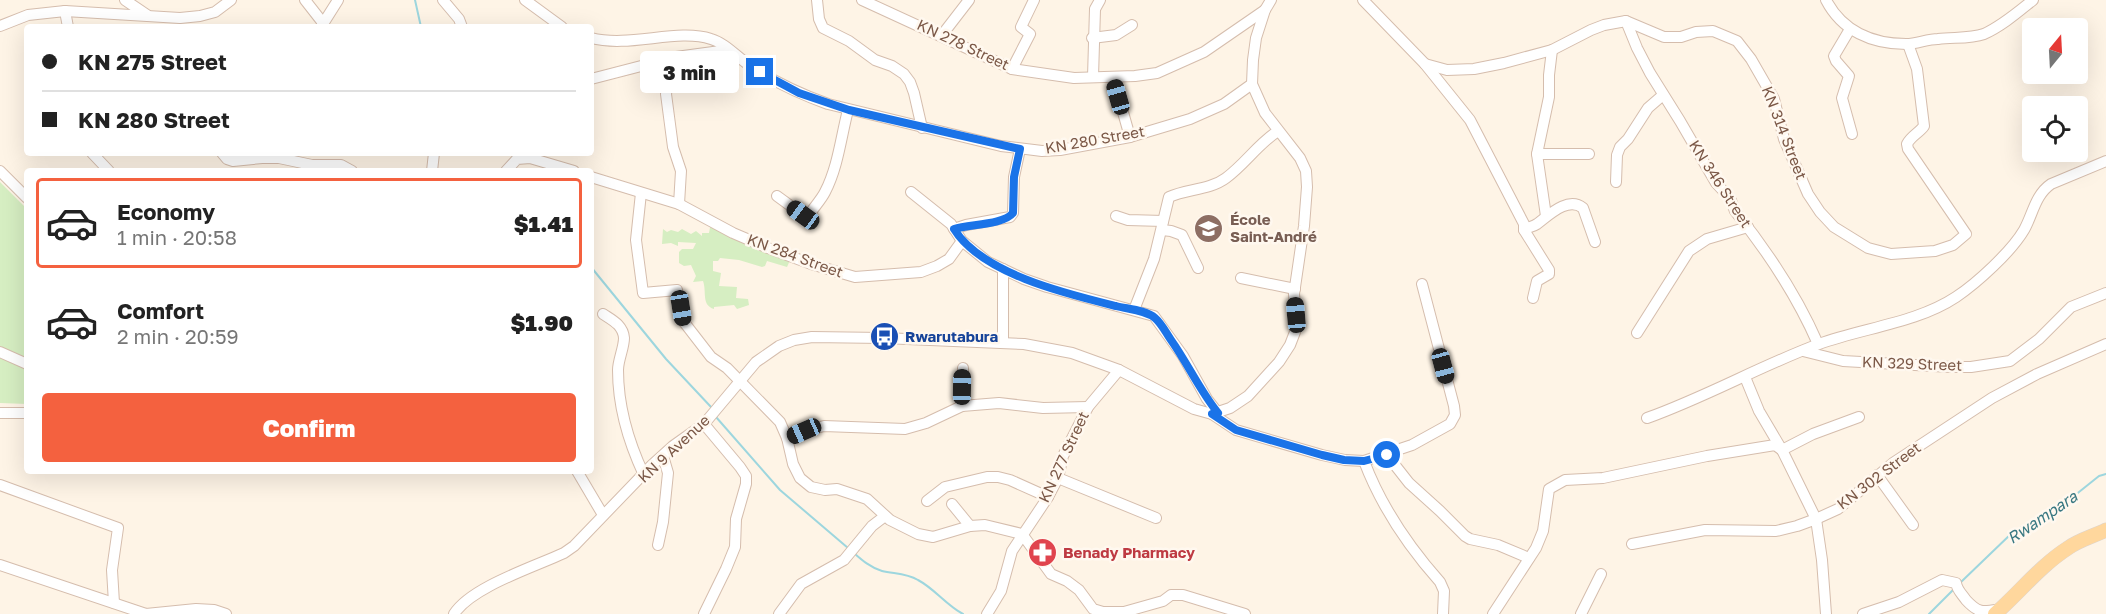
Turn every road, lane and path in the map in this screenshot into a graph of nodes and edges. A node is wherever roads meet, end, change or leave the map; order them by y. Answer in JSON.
{"nodes":[{"id":1,"x":125,"y":0,"type":"edge"},
{"id":2,"x":231,"y":0,"type":"edge"},
{"id":3,"x":305,"y":0,"type":"edge"},
{"id":4,"x":338,"y":0,"type":"edge"},
{"id":5,"x":443,"y":0,"type":"edge"},
{"id":6,"x":525,"y":0,"type":"edge"},
{"id":7,"x":817,"y":0,"type":"edge"},
{"id":8,"x":862,"y":0,"type":"edge"},
{"id":9,"x":969,"y":0,"type":"edge"},
{"id":10,"x":1034,"y":0,"type":"edge"},
{"id":11,"x":1100,"y":0,"type":"edge"},
{"id":12,"x":1271,"y":0,"type":"edge"},
{"id":13,"x":1363,"y":0,"type":"edge"},
{"id":14,"x":2033,"y":0,"type":"edge"},
{"id":15,"x":1829,"y":2,"type":"edge"},
{"id":16,"x":880,"y":4,"type":"edge"},
{"id":17,"x":1265,"y":10,"type":"junction"},
{"id":18,"x":65,"y":11,"type":"junction"},
{"id":19,"x":149,"y":16,"type":"junction"},
{"id":20,"x":1626,"y":21,"type":"junction"},
{"id":21,"x":67,"y":24,"type":"edge"},
{"id":22,"x":321,"y":24,"type":"edge"},
{"id":23,"x":323,"y":24,"type":"edge"},
{"id":24,"x":461,"y":24,"type":"edge"},
{"id":25,"x":558,"y":24,"type":"edge"},
{"id":26,"x":1132,"y":25,"type":"dead end"},
{"id":27,"x":0,"y":26,"type":"edge"},
{"id":28,"x":1850,"y":29,"type":"junction"},
{"id":29,"x":942,"y":35,"type":"junction"},
{"id":30,"x":594,"y":38,"type":"edge"},
{"id":31,"x":1092,"y":38,"type":"junction"},
{"id":32,"x":1908,"y":44,"type":"junction"},
{"id":33,"x":728,"y":50,"type":"junction"},
{"id":34,"x":1552,"y":50,"type":"junction"},
{"id":35,"x":676,"y":57,"type":"junction"},
{"id":36,"x":1425,"y":64,"type":"junction"},
{"id":37,"x":1012,"y":69,"type":"junction"},
{"id":38,"x":1093,"y":77,"type":"junction"},
{"id":39,"x":1113,"y":77,"type":"junction"},
{"id":40,"x":594,"y":78,"type":"edge"},
{"id":41,"x":1252,"y":84,"type":"junction"},
{"id":42,"x":1663,"y":94,"type":"junction"},
{"id":43,"x":849,"y":110,"type":"junction"},
{"id":44,"x":922,"y":128,"type":"junction"},
{"id":45,"x":1278,"y":131,"type":"junction"},
{"id":46,"x":1852,"y":134,"type":"dead end"},
{"id":47,"x":1130,"y":137,"type":"junction"},
{"id":48,"x":1020,"y":149,"type":"junction"},
{"id":49,"x":1537,"y":154,"type":"junction"},
{"id":50,"x":1589,"y":154,"type":"dead end"},
{"id":51,"x":95,"y":156,"type":"edge"},
{"id":52,"x":224,"y":156,"type":"edge"},
{"id":53,"x":272,"y":156,"type":"edge"},
{"id":54,"x":280,"y":156,"type":"edge"},
{"id":55,"x":2106,"y":161,"type":"edge"},
{"id":56,"x":106,"y":168,"type":"edge"},
{"id":57,"x":339,"y":168,"type":"edge"},
{"id":58,"x":509,"y":168,"type":"edge"},
{"id":59,"x":564,"y":168,"type":"edge"},
{"id":60,"x":0,"y":171,"type":"edge"},
{"id":61,"x":594,"y":178,"type":"edge"},
{"id":62,"x":1616,"y":182,"type":"dead end"},
{"id":63,"x":911,"y":192,"type":"dead end"},
{"id":64,"x":641,"y":193,"type":"junction"},
{"id":65,"x":24,"y":195,"type":"edge"},
{"id":66,"x":777,"y":196,"type":"dead end"},
{"id":67,"x":679,"y":204,"type":"junction"},
{"id":68,"x":1116,"y":216,"type":"dead end"},
{"id":69,"x":1546,"y":216,"type":"junction"},
{"id":70,"x":1163,"y":225,"type":"junction"},
{"id":71,"x":1748,"y":227,"type":"junction"},
{"id":72,"x":954,"y":229,"type":"junction"},
{"id":73,"x":1524,"y":230,"type":"junction"},
{"id":74,"x":962,"y":241,"type":"junction"},
{"id":75,"x":1595,"y":242,"type":"dead end"},
{"id":76,"x":1198,"y":268,"type":"dead end"},
{"id":77,"x":1003,"y":269,"type":"junction"},
{"id":78,"x":1241,"y":278,"type":"dead end"},
{"id":79,"x":1422,"y":284,"type":"dead end"},
{"id":80,"x":1295,"y":289,"type":"junction"},
{"id":81,"x":2106,"y":293,"type":"edge"},
{"id":82,"x":1533,"y":298,"type":"dead end"},
{"id":83,"x":1134,"y":310,"type":"junction"},
{"id":84,"x":603,"y":314,"type":"dead end"},
{"id":85,"x":1637,"y":333,"type":"dead end"},
{"id":86,"x":1003,"y":343,"type":"junction"},
{"id":87,"x":1818,"y":344,"type":"junction"},
{"id":88,"x":2106,"y":344,"type":"edge"},
{"id":89,"x":1803,"y":351,"type":"junction"},
{"id":90,"x":0,"y":352,"type":"edge"},
{"id":91,"x":24,"y":363,"type":"edge"},
{"id":92,"x":963,"y":368,"type":"dead end"},
{"id":93,"x":1119,"y":370,"type":"junction"},
{"id":94,"x":1745,"y":377,"type":"junction"},
{"id":95,"x":740,"y":383,"type":"junction"},
{"id":96,"x":962,"y":406,"type":"junction"},
{"id":97,"x":1088,"y":407,"type":"junction"},
{"id":98,"x":24,"y":412,"type":"edge"},
{"id":99,"x":0,"y":413,"type":"edge"},
{"id":100,"x":1215,"y":413,"type":"junction"},
{"id":101,"x":1859,"y":417,"type":"dead end"},
{"id":102,"x":1647,"y":418,"type":"dead end"},
{"id":103,"x":704,"y":424,"type":"junction"},
{"id":104,"x":787,"y":438,"type":"junction"},
{"id":105,"x":1782,"y":450,"type":"junction"},
{"id":106,"x":1387,"y":455,"type":"junction"},
{"id":107,"x":663,"y":456,"type":"junction"},
{"id":108,"x":1364,"y":461,"type":"junction"},
{"id":109,"x":580,"y":474,"type":"edge"},
{"id":110,"x":644,"y":475,"type":"junction"},
{"id":111,"x":1877,"y":475,"type":"junction"},
{"id":112,"x":1058,"y":478,"type":"junction"},
{"id":113,"x":0,"y":485,"type":"edge"},
{"id":114,"x":1048,"y":497,"type":"junction"},
{"id":115,"x":927,"y":501,"type":"dead end"},
{"id":116,"x":952,"y":504,"type":"dead end"},
{"id":117,"x":603,"y":515,"type":"junction"},
{"id":118,"x":885,"y":516,"type":"junction"},
{"id":119,"x":1156,"y":518,"type":"dead end"},
{"id":120,"x":1816,"y":519,"type":"junction"},
{"id":121,"x":1913,"y":525,"type":"dead end"},
{"id":122,"x":970,"y":526,"type":"junction"},
{"id":123,"x":2103,"y":533,"type":"edge"},
{"id":124,"x":1022,"y":534,"type":"junction"},
{"id":125,"x":1632,"y":544,"type":"dead end"},
{"id":126,"x":658,"y":545,"type":"dead end"},
{"id":127,"x":1529,"y":558,"type":"junction"},
{"id":128,"x":0,"y":565,"type":"edge"},
{"id":129,"x":1602,"y":574,"type":"dead end"},
{"id":130,"x":114,"y":603,"type":"junction"},
{"id":131,"x":1998,"y":611,"type":"edge"},
{"id":132,"x":783,"y":613,"type":"edge"},
{"id":133,"x":146,"y":614,"type":"edge"},
{"id":134,"x":226,"y":614,"type":"edge"},
{"id":135,"x":454,"y":614,"type":"edge"},
{"id":136,"x":704,"y":614,"type":"edge"},
{"id":137,"x":987,"y":614,"type":"edge"},
{"id":138,"x":1245,"y":614,"type":"edge"},
{"id":139,"x":1443,"y":614,"type":"edge"},
{"id":140,"x":1493,"y":614,"type":"edge"},
{"id":141,"x":1581,"y":614,"type":"edge"},
{"id":142,"x":1826,"y":614,"type":"edge"},
{"id":143,"x":1863,"y":614,"type":"edge"}],
"edges":[{"from":1,"to":19,"type":"street"},
{"from":2,"to":19,"type":"street"},
{"from":3,"to":22,"type":"street"},
{"from":4,"to":23,"type":"street"},
{"from":5,"to":24,"type":"street"},
{"from":6,"to":25,"type":"street"},
{"from":7,"to":44,"type":"street"},
{"from":8,"to":16,"type":"street","name":"KN 278 Street"},
{"from":9,"to":29,"type":"street"},
{"from":10,"to":37,"type":"street"},
{"from":11,"to":31,"type":"street"},
{"from":12,"to":17,"type":"street"},
{"from":13,"to":36,"type":"street"},
{"from":14,"to":32,"type":"street"},
{"from":15,"to":28,"type":"street"},
{"from":16,"to":29,"type":"street","name":"KN 278 Street"},
{"from":17,"to":39,"type":"street","name":"KN 278 Street"},
{"from":17,"to":41,"type":"street"},
{"from":18,"to":19,"type":"street"},
{"from":18,"to":21,"type":"street"},
{"from":18,"to":27,"type":"street"},
{"from":20,"to":32,"type":"street","name":"KN 314 Street"},
{"from":20,"to":34,"type":"street"},
{"from":20,"to":42,"type":"street","name":"KN 346 Street"},
{"from":26,"to":31,"type":"street"},
{"from":28,"to":32,"type":"street"},
{"from":28,"to":46,"type":"street"},
{"from":29,"to":37,"type":"street","name":"KN 278 Street"},
{"from":30,"to":33,"type":"street","name":"KN 280 Street"},
{"from":31,"to":38,"type":"street"},
{"from":33,"to":35,"type":"street"},
{"from":33,"to":43,"type":"street","name":"KN 280 Street"},
{"from":34,"to":36,"type":"street"},
{"from":34,"to":49,"type":"street"},
{"from":35,"to":40,"type":"street"},
{"from":35,"to":67,"type":"street"},
{"from":36,"to":73,"type":"street"},
{"from":37,"to":38,"type":"street","name":"KN 278 Street"},
{"from":38,"to":39,"type":"street","name":"KN 278 Street"},
{"from":39,"to":47,"type":"street"},
{"from":41,"to":45,"type":"street"},
{"from":41,"to":47,"type":"street","name":"KN 280 Street"},
{"from":42,"to":62,"type":"street"},
{"from":42,"to":71,"type":"street","name":"KN 346 Street"},
{"from":43,"to":44,"type":"street","name":"KN 280 Street"},
{"from":43,"to":66,"type":"street"},
{"from":44,"to":48,"type":"street","name":"KN 280 Street"},
{"from":45,"to":70,"type":"street"},
{"from":45,"to":80,"type":"street"},
{"from":47,"to":48,"type":"street","name":"KN 280 Street"},
{"from":48,"to":72,"type":"street"},
{"from":49,"to":50,"type":"street"},
{"from":49,"to":69,"type":"street"},
{"from":51,"to":56,"type":"street"},
{"from":52,"to":53,"type":"street"},
{"from":54,"to":57,"type":"street"},
{"from":55,"to":87,"type":"street"},
{"from":58,"to":59,"type":"street"},
{"from":60,"to":65,"type":"street"},
{"from":61,"to":64,"type":"street","name":"KN 284 Street"},
{"from":63,"to":72,"type":"street"},
{"from":64,"to":67,"type":"street","name":"KN 284 Street"},
{"from":64,"to":95,"type":"street"},
{"from":67,"to":74,"type":"street","name":"KN 284 Street"},
{"from":68,"to":70,"type":"street"},
{"from":69,"to":73,"type":"street"},
{"from":69,"to":75,"type":"street"},
{"from":70,"to":76,"type":"street"},
{"from":70,"to":83,"type":"street"},
{"from":71,"to":85,"type":"street"},
{"from":71,"to":87,"type":"street","name":"KN 346 Street"},
{"from":72,"to":74,"type":"street"},
{"from":73,"to":82,"type":"street"},
{"from":74,"to":77,"type":"street"},
{"from":77,"to":83,"type":"street"},
{"from":77,"to":86,"type":"street"},
{"from":78,"to":80,"type":"street"},
{"from":79,"to":106,"type":"street"},
{"from":80,"to":100,"type":"street"},
{"from":81,"to":89,"type":"street","name":"KN 329 Street"},
{"from":83,"to":100,"type":"street"},
{"from":84,"to":110,"type":"street"},
{"from":86,"to":93,"type":"street","name":"KN 9 Avenue"},
{"from":86,"to":95,"type":"street","name":"KN 9 Avenue"},
{"from":87,"to":89,"type":"street"},
{"from":88,"to":111,"type":"street","name":"KN 302 Street"},
{"from":89,"to":94,"type":"street"},
{"from":90,"to":91,"type":"street"},
{"from":92,"to":96,"type":"street"},
{"from":93,"to":97,"type":"street","name":"KN 277 Street"},
{"from":93,"to":100,"type":"street","name":"KN 9 Avenue"},
{"from":94,"to":102,"type":"street"},
{"from":94,"to":105,"type":"street"},
{"from":95,"to":103,"type":"street","name":"KN 9 Avenue"},
{"from":95,"to":104,"type":"street"},
{"from":96,"to":97,"type":"street"},
{"from":96,"to":104,"type":"street"},
{"from":97,"to":112,"type":"street","name":"KN 277 Street"},
{"from":98,"to":99,"type":"street"},
{"from":100,"to":108,"type":"street"},
{"from":101,"to":105,"type":"street"},
{"from":103,"to":107,"type":"street","name":"KN 9 Avenue"},
{"from":103,"to":136,"type":"street"},
{"from":104,"to":118,"type":"street"},
{"from":105,"to":120,"type":"street"},
{"from":105,"to":127,"type":"street"},
{"from":106,"to":108,"type":"street"},
{"from":106,"to":127,"type":"street"},
{"from":107,"to":110,"type":"street","name":"KN 9 Avenue"},
{"from":107,"to":126,"type":"street"},
{"from":108,"to":139,"type":"street"},
{"from":109,"to":117,"type":"street"},
{"from":110,"to":117,"type":"street","name":"KN 9 Avenue"},
{"from":111,"to":120,"type":"street","name":"KN 302 Street"},
{"from":111,"to":121,"type":"street"},
{"from":112,"to":114,"type":"street","name":"KN 277 Street"},
{"from":112,"to":119,"type":"street"},
{"from":113,"to":130,"type":"street"},
{"from":114,"to":115,"type":"street"},
{"from":114,"to":124,"type":"street","name":"KN 277 Street"},
{"from":116,"to":122,"type":"street"},
{"from":117,"to":135,"type":"street","name":"KN 9 Avenue"},
{"from":118,"to":122,"type":"street"},
{"from":118,"to":132,"type":"street"},
{"from":120,"to":125,"type":"street","name":"KN 302 Street"},
{"from":120,"to":142,"type":"street"},
{"from":122,"to":124,"type":"street"},
{"from":123,"to":131,"type":"main road"},
{"from":124,"to":137,"type":"street","name":"KN 277 Street"},
{"from":124,"to":138,"type":"street"},
{"from":127,"to":140,"type":"street"},
{"from":128,"to":130,"type":"street"},
{"from":129,"to":141,"type":"street"},
{"from":130,"to":133,"type":"street"},
{"from":131,"to":143,"type":"street"},
{"from":133,"to":134,"type":"street"}]}
